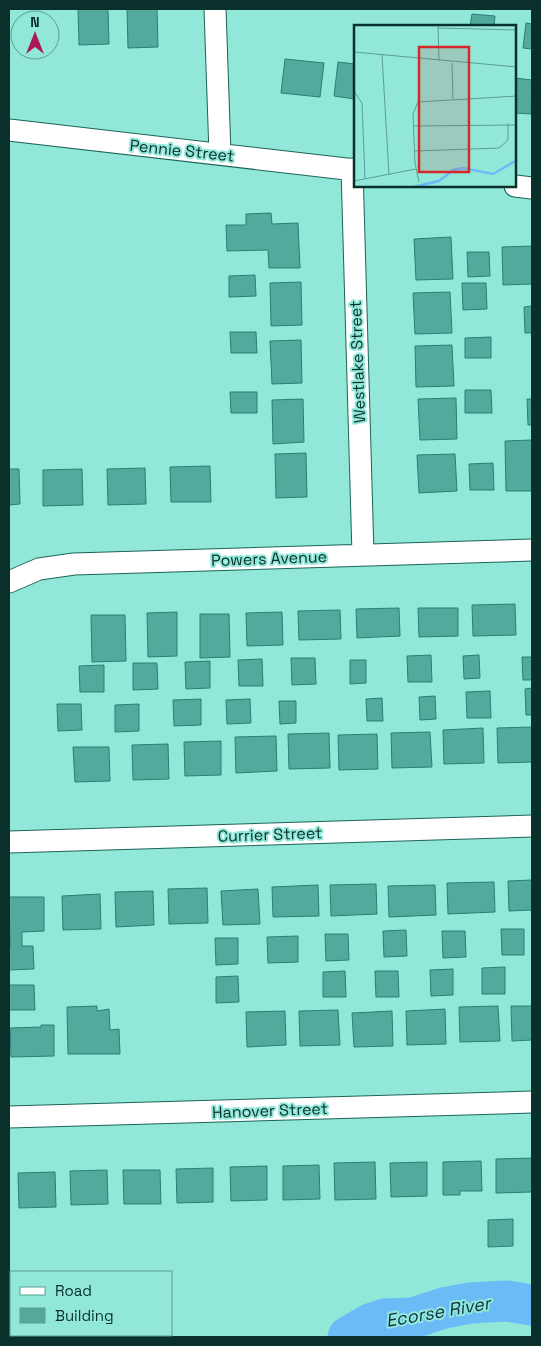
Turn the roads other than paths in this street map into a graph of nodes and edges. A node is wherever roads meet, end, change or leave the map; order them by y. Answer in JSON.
{"nodes":[{"id":1,"x":215,"y":9,"type":"edge"},
{"id":2,"x":9,"y":130,"type":"edge"},
{"id":3,"x":220,"y":154,"type":"junction"},
{"id":4,"x":353,"y":169,"type":"edge"},
{"id":5,"x":516,"y":186,"type":"edge"},
{"id":6,"x":532,"y":188,"type":"edge"},
{"id":7,"x":532,"y":550,"type":"edge"},
{"id":8,"x":362,"y":556,"type":"junction"},
{"id":9,"x":9,"y":582,"type":"edge"},
{"id":10,"x":532,"y":826,"type":"edge"},
{"id":11,"x":9,"y":842,"type":"edge"},
{"id":12,"x":532,"y":1102,"type":"edge"},
{"id":13,"x":9,"y":1117,"type":"edge"}],
"edges":[{"from":1,"to":3,"type":"street"},
{"from":2,"to":3,"type":"street","name":"Pennie Street"},
{"from":3,"to":4,"type":"street","name":"Pennie Street"},
{"from":4,"to":8,"type":"street","name":"Westlake Street"},
{"from":5,"to":6,"type":"street"},
{"from":7,"to":8,"type":"street","name":"Powers Avenue"},
{"from":8,"to":9,"type":"street","name":"Powers Avenue"},
{"from":10,"to":11,"type":"street","name":"Currier Street"},
{"from":12,"to":13,"type":"street","name":"Hanover Street"}]}
